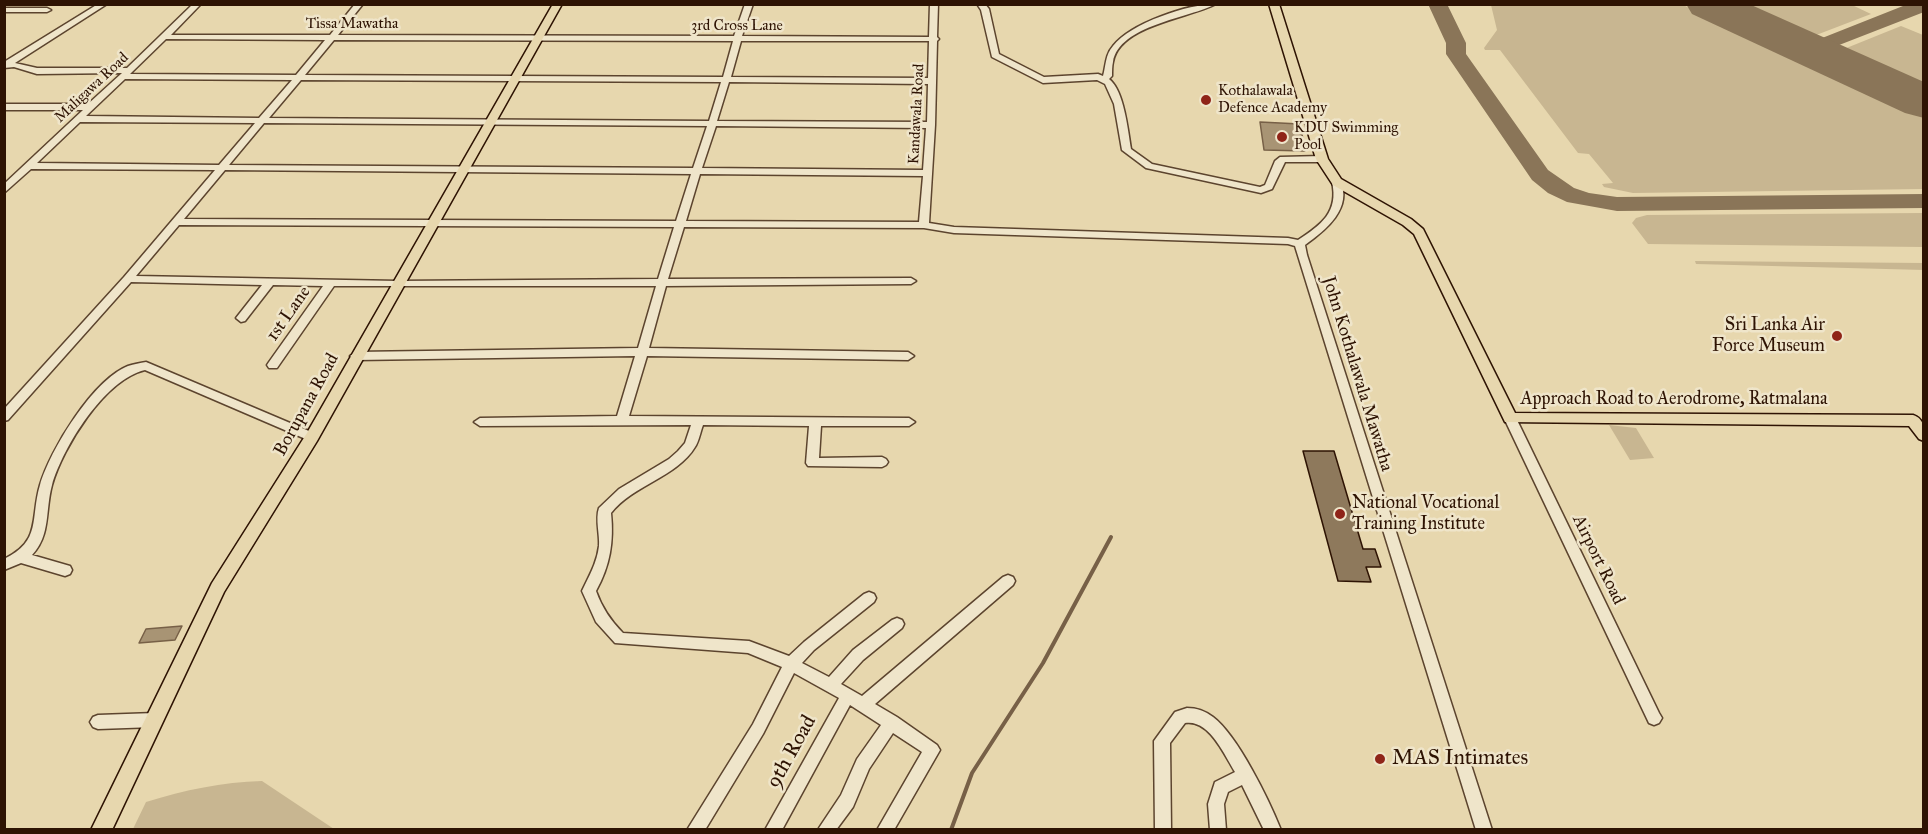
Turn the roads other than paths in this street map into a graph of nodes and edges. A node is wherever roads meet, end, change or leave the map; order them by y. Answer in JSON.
{"nodes":[{"id":1,"x":104,"y":4,"type":"edge"},
{"id":2,"x":198,"y":4,"type":"edge"},
{"id":3,"x":360,"y":4,"type":"edge"},
{"id":4,"x":558,"y":4,"type":"edge"},
{"id":5,"x":749,"y":4,"type":"edge"},
{"id":6,"x":934,"y":4,"type":"edge"},
{"id":7,"x":980,"y":4,"type":"edge"},
{"id":8,"x":1213,"y":4,"type":"edge"},
{"id":9,"x":1274,"y":6,"type":"edge"},
{"id":10,"x":4,"y":10,"type":"edge"},
{"id":11,"x":47,"y":10,"type":"dead end"},
{"id":12,"x":164,"y":37,"type":"junction"},
{"id":13,"x":335,"y":37,"type":"junction"},
{"id":14,"x":539,"y":39,"type":"junction"},
{"id":15,"x":736,"y":39,"type":"junction"},
{"id":16,"x":935,"y":39,"type":"junction"},
{"id":17,"x":4,"y":66,"type":"edge"},
{"id":18,"x":128,"y":73,"type":"junction"},
{"id":19,"x":301,"y":76,"type":"junction"},
{"id":20,"x":517,"y":78,"type":"junction"},
{"id":21,"x":1104,"y":79,"type":"junction"},
{"id":22,"x":726,"y":80,"type":"junction"},
{"id":23,"x":933,"y":81,"type":"junction"},
{"id":24,"x":4,"y":107,"type":"edge"},
{"id":25,"x":91,"y":107,"type":"junction"},
{"id":26,"x":79,"y":119,"type":"junction"},
{"id":27,"x":264,"y":119,"type":"junction"},
{"id":28,"x":492,"y":122,"type":"junction"},
{"id":29,"x":712,"y":122,"type":"junction"},
{"id":30,"x":931,"y":125,"type":"junction"},
{"id":31,"x":1322,"y":159,"type":"junction"},
{"id":32,"x":31,"y":166,"type":"junction"},
{"id":33,"x":223,"y":167,"type":"junction"},
{"id":34,"x":465,"y":170,"type":"junction"},
{"id":35,"x":696,"y":170,"type":"junction"},
{"id":36,"x":928,"y":173,"type":"junction"},
{"id":37,"x":1337,"y":182,"type":"junction"},
{"id":38,"x":4,"y":190,"type":"edge"},
{"id":39,"x":175,"y":222,"type":"junction"},
{"id":40,"x":432,"y":224,"type":"junction"},
{"id":41,"x":681,"y":224,"type":"junction"},
{"id":42,"x":924,"y":225,"type":"junction"},
{"id":43,"x":1300,"y":244,"type":"junction"},
{"id":44,"x":128,"y":279,"type":"junction"},
{"id":45,"x":910,"y":281,"type":"dead end"},
{"id":46,"x":270,"y":282,"type":"junction"},
{"id":47,"x":331,"y":283,"type":"junction"},
{"id":48,"x":398,"y":284,"type":"junction"},
{"id":49,"x":662,"y":284,"type":"junction"},
{"id":50,"x":241,"y":318,"type":"dead end"},
{"id":51,"x":645,"y":352,"type":"junction"},
{"id":52,"x":356,"y":356,"type":"junction"},
{"id":53,"x":908,"y":357,"type":"dead end"},
{"id":54,"x":273,"y":365,"type":"dead end"},
{"id":55,"x":4,"y":417,"type":"edge"},
{"id":56,"x":1510,"y":418,"type":"junction"},
{"id":57,"x":622,"y":419,"type":"junction"},
{"id":58,"x":480,"y":422,"type":"dead end"},
{"id":59,"x":698,"y":422,"type":"junction"},
{"id":60,"x":814,"y":422,"type":"junction"},
{"id":61,"x":909,"y":422,"type":"dead end"},
{"id":62,"x":1923,"y":435,"type":"edge"},
{"id":63,"x":312,"y":437,"type":"junction"},
{"id":64,"x":882,"y":462,"type":"dead end"},
{"id":65,"x":19,"y":557,"type":"junction"},
{"id":66,"x":4,"y":565,"type":"edge"},
{"id":67,"x":65,"y":570,"type":"dead end"},
{"id":68,"x":1008,"y":581,"type":"dead end"},
{"id":69,"x":869,"y":598,"type":"dead end"},
{"id":70,"x":897,"y":624,"type":"dead end"},
{"id":71,"x":791,"y":664,"type":"junction"},
{"id":72,"x":830,"y":686,"type":"junction"},
{"id":73,"x":848,"y":695,"type":"junction"},
{"id":74,"x":864,"y":704,"type":"junction"},
{"id":75,"x":1654,"y":718,"type":"dead end"},
{"id":76,"x":155,"y":720,"type":"junction"},
{"id":77,"x":98,"y":722,"type":"dead end"},
{"id":78,"x":892,"y":722,"type":"junction"},
{"id":79,"x":1245,"y":775,"type":"junction"},
{"id":80,"x":827,"y":828,"type":"dead end"},
{"id":81,"x":101,"y":830,"type":"edge"},
{"id":82,"x":695,"y":830,"type":"edge"},
{"id":83,"x":773,"y":830,"type":"edge"},
{"id":84,"x":885,"y":830,"type":"edge"},
{"id":85,"x":1163,"y":830,"type":"edge"},
{"id":86,"x":1218,"y":830,"type":"edge"},
{"id":87,"x":1273,"y":830,"type":"edge"},
{"id":88,"x":1484,"y":830,"type":"edge"}],
"edges":[{"from":1,"to":17,"type":"street"},
{"from":2,"to":12,"type":"street","name":"Maligawa Road"},
{"from":3,"to":13,"type":"street"},
{"from":4,"to":14,"type":"main road","name":"Borupana Road"},
{"from":5,"to":15,"type":"street"},
{"from":6,"to":16,"type":"street","name":"Kandawala Road"},
{"from":7,"to":21,"type":"street"},
{"from":8,"to":21,"type":"street"},
{"from":9,"to":31,"type":"main road","name":"Approach Road to Aerodrome, Ratmalana"},
{"from":10,"to":11,"type":"street"},
{"from":12,"to":13,"type":"street","name":"Tissa Mawatha"},
{"from":12,"to":18,"type":"street","name":"Maligawa Road"},
{"from":13,"to":14,"type":"street","name":"Tissa Mawatha"},
{"from":13,"to":19,"type":"street"},
{"from":14,"to":15,"type":"street","name":"3rd Cross Lane"},
{"from":14,"to":20,"type":"main road","name":"Borupana Road"},
{"from":15,"to":16,"type":"street","name":"3rd Cross Lane"},
{"from":15,"to":22,"type":"street"},
{"from":16,"to":23,"type":"street","name":"Kandawala Road"},
{"from":17,"to":18,"type":"street"},
{"from":18,"to":19,"type":"street"},
{"from":18,"to":25,"type":"street","name":"Maligawa Road"},
{"from":19,"to":20,"type":"street"},
{"from":19,"to":27,"type":"street"},
{"from":20,"to":22,"type":"street"},
{"from":20,"to":28,"type":"main road","name":"Borupana Road"},
{"from":21,"to":31,"type":"street"},
{"from":22,"to":23,"type":"street"},
{"from":22,"to":29,"type":"street"},
{"from":23,"to":30,"type":"street","name":"Kandawala Road"},
{"from":24,"to":25,"type":"street"},
{"from":25,"to":26,"type":"street","name":"Maligawa Road"},
{"from":26,"to":27,"type":"street"},
{"from":26,"to":32,"type":"street","name":"Maligawa Road"},
{"from":27,"to":28,"type":"street"},
{"from":27,"to":33,"type":"street"},
{"from":28,"to":29,"type":"street"},
{"from":28,"to":34,"type":"main road","name":"Borupana Road"},
{"from":29,"to":30,"type":"street"},
{"from":29,"to":35,"type":"street"},
{"from":30,"to":36,"type":"street","name":"Kandawala Road"},
{"from":31,"to":37,"type":"main road","name":"Approach Road to Aerodrome, Ratmalana"},
{"from":32,"to":33,"type":"street"},
{"from":32,"to":38,"type":"street","name":"Maligawa Road"},
{"from":33,"to":34,"type":"street"},
{"from":33,"to":39,"type":"street"},
{"from":34,"to":35,"type":"street"},
{"from":34,"to":40,"type":"main road","name":"Borupana Road"},
{"from":35,"to":36,"type":"street"},
{"from":35,"to":41,"type":"street"},
{"from":36,"to":42,"type":"street","name":"Kandawala Road"},
{"from":37,"to":43,"type":"street"},
{"from":37,"to":56,"type":"main road","name":"Approach Road to Aerodrome, Ratmalana"},
{"from":39,"to":40,"type":"street"},
{"from":39,"to":44,"type":"street"},
{"from":40,"to":41,"type":"street"},
{"from":40,"to":48,"type":"main road","name":"Borupana Road"},
{"from":41,"to":42,"type":"street"},
{"from":41,"to":49,"type":"street"},
{"from":42,"to":43,"type":"street"},
{"from":43,"to":88,"type":"street","name":"John Kothalawala Mawatha"},
{"from":44,"to":46,"type":"street"},
{"from":44,"to":55,"type":"street"},
{"from":45,"to":49,"type":"street"},
{"from":46,"to":47,"type":"street"},
{"from":46,"to":50,"type":"street"},
{"from":47,"to":48,"type":"street"},
{"from":47,"to":54,"type":"street","name":"1st Lane"},
{"from":48,"to":49,"type":"street"},
{"from":48,"to":52,"type":"main road","name":"Borupana Road"},
{"from":49,"to":51,"type":"street"},
{"from":51,"to":52,"type":"street"},
{"from":51,"to":53,"type":"street"},
{"from":51,"to":57,"type":"street"},
{"from":52,"to":63,"type":"main road","name":"Borupana Road"},
{"from":56,"to":62,"type":"main road","name":"Approach Road to Aerodrome, Ratmalana"},
{"from":56,"to":75,"type":"street","name":"Airport Road"},
{"from":57,"to":58,"type":"street"},
{"from":57,"to":59,"type":"street"},
{"from":59,"to":60,"type":"street"},
{"from":59,"to":71,"type":"street"},
{"from":60,"to":61,"type":"street"},
{"from":60,"to":64,"type":"street"},
{"from":63,"to":65,"type":"street"},
{"from":63,"to":76,"type":"main road","name":"Borupana Road"},
{"from":65,"to":66,"type":"street"},
{"from":65,"to":67,"type":"street"},
{"from":68,"to":74,"type":"street"},
{"from":69,"to":71,"type":"street"},
{"from":70,"to":72,"type":"street"},
{"from":71,"to":72,"type":"street"},
{"from":71,"to":82,"type":"street"},
{"from":72,"to":73,"type":"street"},
{"from":73,"to":74,"type":"street"},
{"from":73,"to":83,"type":"street","name":"9th Road"},
{"from":74,"to":78,"type":"street"},
{"from":76,"to":77,"type":"street"},
{"from":76,"to":81,"type":"main road","name":"Borupana Road"},
{"from":78,"to":80,"type":"street"},
{"from":78,"to":84,"type":"street"},
{"from":79,"to":85,"type":"street"},
{"from":79,"to":86,"type":"street"},
{"from":79,"to":87,"type":"street"}]}
